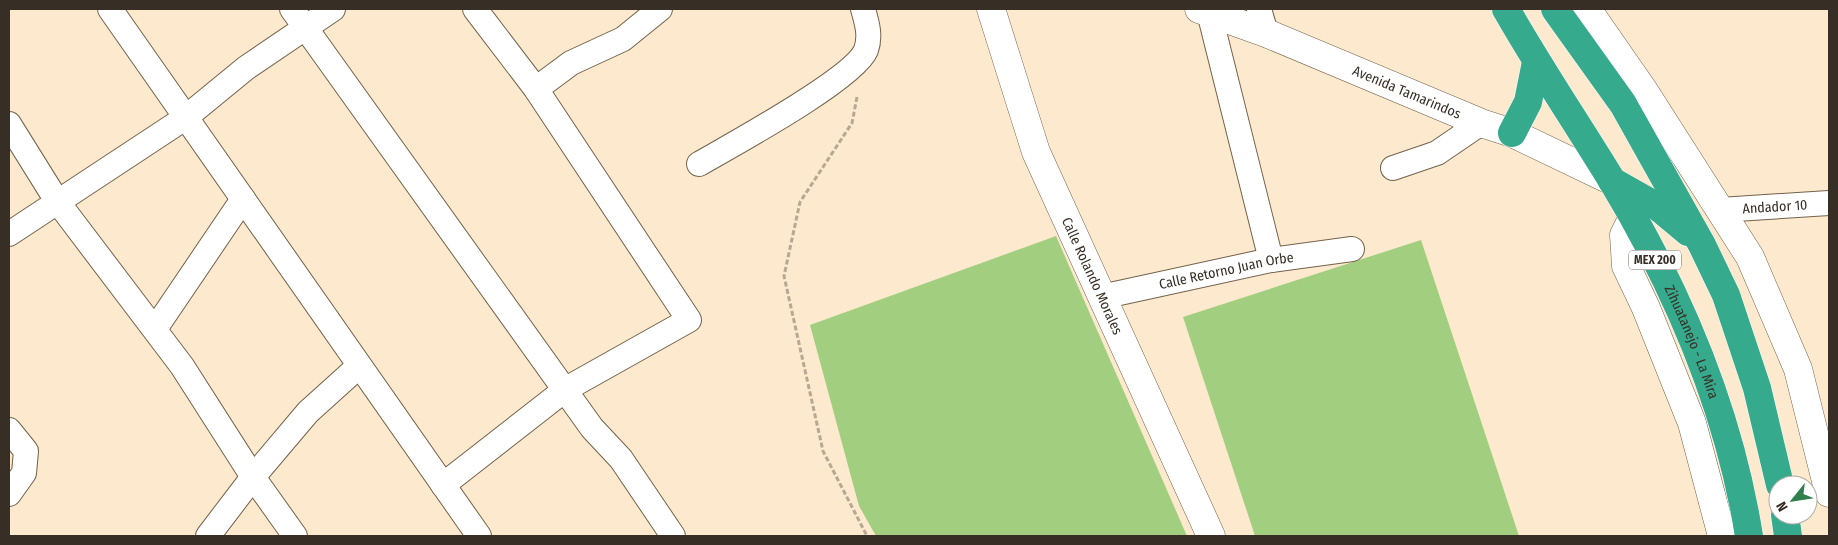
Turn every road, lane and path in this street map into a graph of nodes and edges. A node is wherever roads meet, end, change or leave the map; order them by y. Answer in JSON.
{"nodes":[{"id":1,"x":110,"y":9,"type":"edge"},
{"id":2,"x":333,"y":9,"type":"edge"},
{"id":3,"x":475,"y":9,"type":"edge"},
{"id":4,"x":660,"y":9,"type":"edge"},
{"id":5,"x":863,"y":9,"type":"edge"},
{"id":6,"x":991,"y":9,"type":"edge"},
{"id":7,"x":1506,"y":9,"type":"edge"},
{"id":8,"x":1555,"y":9,"type":"edge"},
{"id":9,"x":1587,"y":9,"type":"edge"},
{"id":10,"x":1204,"y":11,"type":"edge"},
{"id":11,"x":298,"y":18,"type":"edge"},
{"id":12,"x":1262,"y":21,"type":"edge"},
{"id":13,"x":865,"y":52,"type":"junction"},
{"id":14,"x":1536,"y":62,"type":"junction"},
{"id":15,"x":536,"y":89,"type":"junction"},
{"id":16,"x":184,"y":118,"type":"junction"},
{"id":17,"x":1481,"y":123,"type":"junction"},
{"id":18,"x":9,"y":124,"type":"edge"},
{"id":19,"x":1512,"y":133,"type":"junction"},
{"id":20,"x":699,"y":164,"type":"dead end"},
{"id":21,"x":1394,"y":168,"type":"dead end"},
{"id":22,"x":1612,"y":181,"type":"junction"},
{"id":23,"x":242,"y":199,"type":"junction"},
{"id":24,"x":57,"y":201,"type":"junction"},
{"id":25,"x":1829,"y":203,"type":"edge"},
{"id":26,"x":1720,"y":210,"type":"junction"},
{"id":27,"x":1632,"y":219,"type":"junction"},
{"id":28,"x":9,"y":234,"type":"edge"},
{"id":29,"x":1702,"y":245,"type":"junction"},
{"id":30,"x":1352,"y":249,"type":"dead end"},
{"id":31,"x":1271,"y":260,"type":"junction"},
{"id":32,"x":1101,"y":297,"type":"junction"},
{"id":33,"x":156,"y":329,"type":"junction"},
{"id":34,"x":359,"y":366,"type":"junction"},
{"id":35,"x":566,"y":389,"type":"junction"},
{"id":36,"x":9,"y":430,"type":"edge"},
{"id":37,"x":1778,"y":475,"type":"edge"},
{"id":38,"x":253,"y":477,"type":"junction"},
{"id":39,"x":443,"y":485,"type":"junction"},
{"id":40,"x":1829,"y":493,"type":"edge"},
{"id":41,"x":9,"y":494,"type":"edge"},
{"id":42,"x":208,"y":536,"type":"edge"},
{"id":43,"x":295,"y":536,"type":"edge"},
{"id":44,"x":479,"y":536,"type":"edge"},
{"id":45,"x":673,"y":536,"type":"edge"},
{"id":46,"x":867,"y":536,"type":"edge"},
{"id":47,"x":1211,"y":536,"type":"edge"},
{"id":48,"x":1722,"y":536,"type":"edge"},
{"id":49,"x":1749,"y":536,"type":"edge"}],
"edges":[{"from":1,"to":16,"type":"street"},
{"from":2,"to":11,"type":"street"},
{"from":3,"to":15,"type":"street"},
{"from":4,"to":15,"type":"street"},
{"from":5,"to":13,"type":"street"},
{"from":6,"to":32,"type":"street","name":"Calle Rolando Morales"},
{"from":7,"to":14,"type":"highway","name":"Zihuatanejo - La Mira","number":"MEX 200"},
{"from":8,"to":29,"type":"highway"},
{"from":9,"to":26,"type":"street"},
{"from":10,"to":12,"type":"street","name":"Avenida Tamarindos"},
{"from":10,"to":31,"type":"street"},
{"from":11,"to":16,"type":"street"},
{"from":11,"to":35,"type":"street"},
{"from":12,"to":17,"type":"street","name":"Avenida Tamarindos"},
{"from":13,"to":20,"type":"street"},
{"from":13,"to":46,"type":"path"},
{"from":14,"to":19,"type":"highway"},
{"from":14,"to":22,"type":"highway","name":"Zihuatanejo - La Mira","number":"MEX 200"},
{"from":15,"to":35,"type":"street"},
{"from":16,"to":23,"type":"street"},
{"from":16,"to":24,"type":"street"},
{"from":17,"to":19,"type":"street","name":"Avenida Tamarindos"},
{"from":17,"to":21,"type":"street"},
{"from":18,"to":24,"type":"street"},
{"from":19,"to":22,"type":"street","name":"Avenida Tamarindos"},
{"from":22,"to":27,"type":"highway","name":"Zihuatanejo - La Mira","number":"MEX 200"},
{"from":22,"to":29,"type":"highway"},
{"from":23,"to":33,"type":"street"},
{"from":23,"to":34,"type":"street"},
{"from":24,"to":28,"type":"street"},
{"from":24,"to":33,"type":"street"},
{"from":25,"to":26,"type":"street","name":"Andador 10"},
{"from":26,"to":40,"type":"street"},
{"from":27,"to":48,"type":"street"},
{"from":27,"to":49,"type":"highway","name":"Zihuatanejo - La Mira","number":"MEX 200"},
{"from":29,"to":37,"type":"highway"},
{"from":30,"to":31,"type":"street","name":"Calle Retorno Juan Orbe"},
{"from":31,"to":32,"type":"street","name":"Calle Retorno Juan Orbe"},
{"from":32,"to":47,"type":"street","name":"Calle Rolando Morales"},
{"from":33,"to":38,"type":"street"},
{"from":34,"to":38,"type":"street"},
{"from":34,"to":39,"type":"street"},
{"from":35,"to":39,"type":"street"},
{"from":35,"to":45,"type":"street"},
{"from":36,"to":41,"type":"street"},
{"from":38,"to":42,"type":"street"},
{"from":38,"to":43,"type":"street"},
{"from":39,"to":44,"type":"street"}]}
